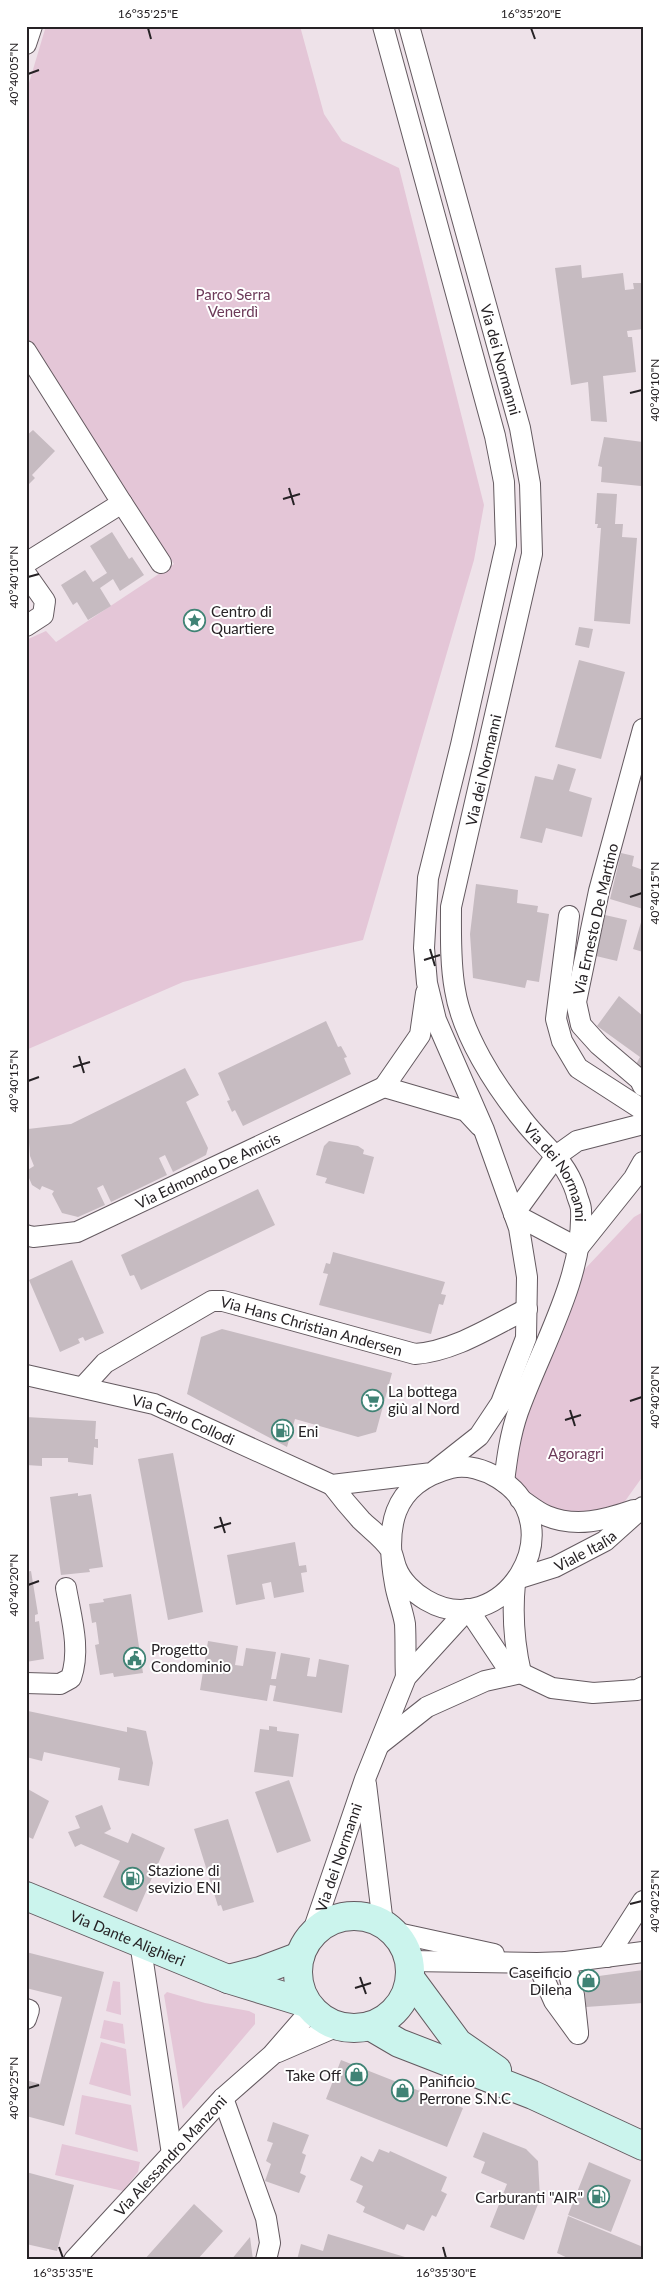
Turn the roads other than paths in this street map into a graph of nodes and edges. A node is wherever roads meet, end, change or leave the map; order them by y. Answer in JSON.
{"nodes":[{"id":1,"x":32,"y":26,"type":"edge"},
{"id":2,"x":383,"y":26,"type":"edge"},
{"id":3,"x":409,"y":26,"type":"edge"},
{"id":4,"x":26,"y":44,"type":"edge"},
{"id":5,"x":26,"y":351,"type":"edge"},
{"id":6,"x":32,"y":377,"type":"edge"},
{"id":7,"x":122,"y":503,"type":"junction"},
{"id":8,"x":26,"y":563,"type":"edge"},
{"id":9,"x":161,"y":563,"type":"dead end"},
{"id":10,"x":26,"y":574,"type":"edge"},
{"id":11,"x":26,"y":626,"type":"edge"},
{"id":12,"x":643,"y":729,"type":"edge"},
{"id":13,"x":569,"y":916,"type":"dead end"},
{"id":14,"x":427,"y":983,"type":"junction"},
{"id":15,"x":643,"y":1086,"type":"edge"},
{"id":16,"x":384,"y":1087,"type":"junction"},
{"id":17,"x":643,"y":1110,"type":"edge"},
{"id":18,"x":643,"y":1124,"type":"edge"},
{"id":19,"x":484,"y":1130,"type":"junction"},
{"id":20,"x":556,"y":1156,"type":"junction"},
{"id":21,"x":643,"y":1162,"type":"edge"},
{"id":22,"x":514,"y":1214,"type":"junction"},
{"id":23,"x":26,"y":1235,"type":"edge"},
{"id":24,"x":578,"y":1248,"type":"junction"},
{"id":25,"x":527,"y":1309,"type":"junction"},
{"id":26,"x":26,"y":1375,"type":"edge"},
{"id":27,"x":82,"y":1387,"type":"junction"},
{"id":28,"x":432,"y":1473,"type":"junction"},
{"id":29,"x":504,"y":1482,"type":"junction"},
{"id":30,"x":332,"y":1485,"type":"junction"},
{"id":31,"x":520,"y":1499,"type":"junction"},
{"id":32,"x":643,"y":1506,"type":"edge"},
{"id":33,"x":390,"y":1550,"type":"junction"},
{"id":34,"x":517,"y":1580,"type":"junction"},
{"id":35,"x":66,"y":1588,"type":"dead end"},
{"id":36,"x":468,"y":1609,"type":"junction"},
{"id":37,"x":521,"y":1673,"type":"junction"},
{"id":38,"x":406,"y":1677,"type":"junction"},
{"id":39,"x":26,"y":1683,"type":"edge"},
{"id":40,"x":643,"y":1687,"type":"edge"},
{"id":41,"x":378,"y":1745,"type":"junction"},
{"id":42,"x":365,"y":1779,"type":"junction"},
{"id":43,"x":26,"y":1896,"type":"edge"},
{"id":44,"x":643,"y":1901,"type":"edge"},
{"id":45,"x":388,"y":1928,"type":"junction"},
{"id":46,"x":140,"y":1942,"type":"junction"},
{"id":47,"x":306,"y":1945,"type":"junction"},
{"id":48,"x":643,"y":1952,"type":"edge"},
{"id":49,"x":607,"y":1957,"type":"junction"},
{"id":50,"x":566,"y":1962,"type":"junction"},
{"id":51,"x":537,"y":1963,"type":"junction"},
{"id":52,"x":409,"y":1969,"type":"junction"},
{"id":53,"x":228,"y":1979,"type":"junction"},
{"id":54,"x":309,"y":2006,"type":"junction"},
{"id":55,"x":26,"y":2009,"type":"edge"},
{"id":56,"x":26,"y":2020,"type":"edge"},
{"id":57,"x":338,"y":2026,"type":"junction"},
{"id":58,"x":370,"y":2026,"type":"junction"},
{"id":59,"x":272,"y":2055,"type":"junction"},
{"id":60,"x":533,"y":2095,"type":"junction"},
{"id":61,"x":223,"y":2098,"type":"junction"},
{"id":62,"x":643,"y":2146,"type":"edge"},
{"id":63,"x":172,"y":2154,"type":"junction"},
{"id":64,"x":74,"y":2260,"type":"edge"},
{"id":65,"x":266,"y":2260,"type":"edge"}],
"edges":[{"from":1,"to":4,"type":"street"},
{"from":2,"to":14,"type":"street","name":"Via dei Normanni"},
{"from":3,"to":20,"type":"street","name":"Via dei Normanni"},
{"from":5,"to":6,"type":"street"},
{"from":6,"to":7,"type":"street"},
{"from":7,"to":8,"type":"street"},
{"from":7,"to":9,"type":"street"},
{"from":10,"to":11,"type":"street"},
{"from":12,"to":15,"type":"street","name":"Via Ernesto De Martino"},
{"from":13,"to":17,"type":"street"},
{"from":14,"to":16,"type":"street"},
{"from":14,"to":19,"type":"street","name":"Via dei Normanni"},
{"from":16,"to":19,"type":"street"},
{"from":16,"to":23,"type":"street","name":"Via Edmondo De Amicis"},
{"from":18,"to":20,"type":"street"},
{"from":19,"to":22,"type":"street","name":"Via dei Normanni"},
{"from":20,"to":22,"type":"street"},
{"from":20,"to":24,"type":"street","name":"Via dei Normanni"},
{"from":21,"to":24,"type":"street"},
{"from":22,"to":24,"type":"street"},
{"from":22,"to":25,"type":"street","name":"Via dei Normanni"},
{"from":24,"to":29,"type":"street","name":"Via dei Normanni"},
{"from":25,"to":27,"type":"street","name":"Via Hans Christian Andersen"},
{"from":25,"to":28,"type":"street","name":"Via dei Normanni"},
{"from":26,"to":27,"type":"street","name":"Via Carlo Collodi"},
{"from":27,"to":30,"type":"street","name":"Via Carlo Collodi"},
{"from":28,"to":29,"type":"street"},
{"from":28,"to":30,"type":"street"},
{"from":28,"to":33,"type":"street"},
{"from":29,"to":31,"type":"street"},
{"from":30,"to":33,"type":"street"},
{"from":31,"to":32,"type":"street","name":"Viale Italia"},
{"from":31,"to":34,"type":"street"},
{"from":32,"to":34,"type":"street","name":"Viale Italia"},
{"from":33,"to":36,"type":"street"},
{"from":33,"to":38,"type":"street"},
{"from":34,"to":36,"type":"street"},
{"from":34,"to":37,"type":"street"},
{"from":35,"to":39,"type":"street"},
{"from":36,"to":37,"type":"street"},
{"from":36,"to":38,"type":"street"},
{"from":37,"to":40,"type":"street"},
{"from":37,"to":41,"type":"street"},
{"from":38,"to":41,"type":"street","name":"Via dei Normanni"},
{"from":41,"to":42,"type":"street","name":"Via dei Normanni"},
{"from":42,"to":45,"type":"street","name":"Via dei Normanni"},
{"from":42,"to":47,"type":"street","name":"Via dei Normanni"},
{"from":43,"to":46,"type":"main road","name":"Via Dante Alighieri"},
{"from":44,"to":49,"type":"street"},
{"from":45,"to":47,"type":"main road"},
{"from":45,"to":51,"type":"street"},
{"from":45,"to":52,"type":"main road"},
{"from":46,"to":53,"type":"main road","name":"Via Dante Alighieri"},
{"from":46,"to":63,"type":"street"},
{"from":47,"to":53,"type":"main road"},
{"from":47,"to":54,"type":"main road"},
{"from":48,"to":49,"type":"street"},
{"from":49,"to":50,"type":"street"},
{"from":50,"to":51,"type":"street"},
{"from":50,"to":51,"type":"street"},
{"from":51,"to":52,"type":"street"},
{"from":52,"to":58,"type":"main road"},
{"from":52,"to":60,"type":"main road"},
{"from":53,"to":54,"type":"main road","name":"Via Dante Alighieri"},
{"from":54,"to":57,"type":"main road","name":"Via Dante Alighieri"},
{"from":54,"to":59,"type":"street","name":"Via Alessandro Manzoni"},
{"from":55,"to":56,"type":"street"},
{"from":57,"to":58,"type":"main road","name":"Via Dante Alighieri"},
{"from":57,"to":59,"type":"street","name":"Via Alessandro Manzoni"},
{"from":58,"to":60,"type":"main road"},
{"from":59,"to":61,"type":"street","name":"Via Alessandro Manzoni"},
{"from":60,"to":62,"type":"main road"},
{"from":61,"to":63,"type":"street","name":"Via Alessandro Manzoni"},
{"from":61,"to":65,"type":"street"},
{"from":63,"to":64,"type":"street","name":"Via Alessandro Manzoni"}]}
